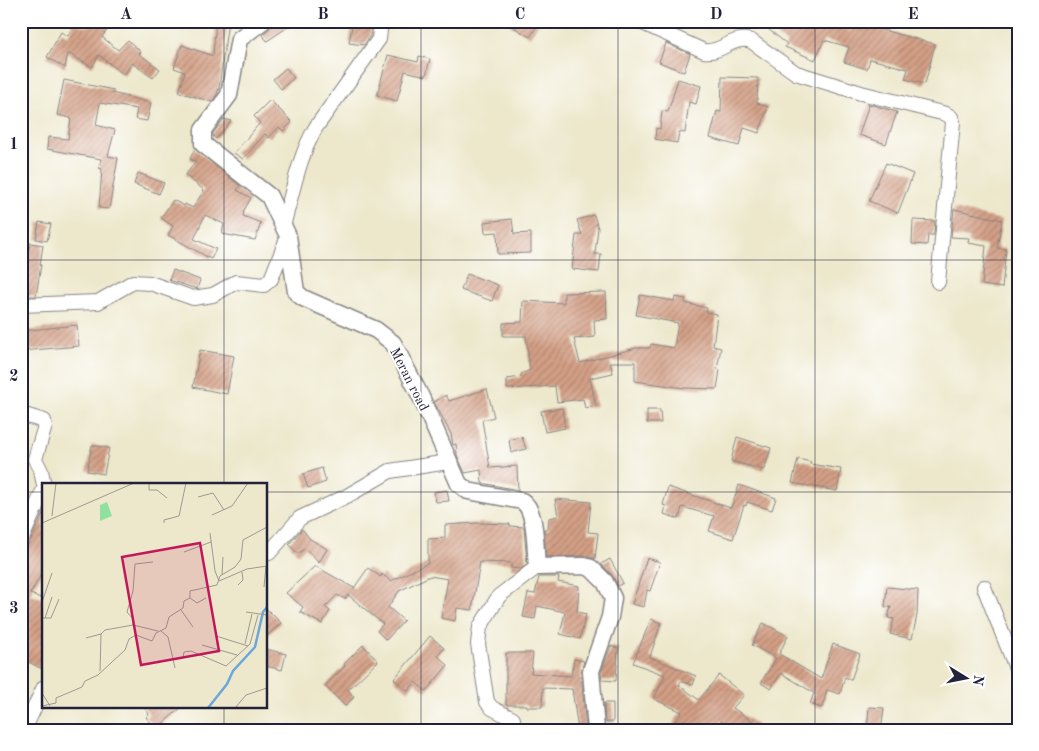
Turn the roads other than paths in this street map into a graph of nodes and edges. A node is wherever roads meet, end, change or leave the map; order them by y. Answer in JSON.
{"nodes":[{"id":1,"x":263,"y":21,"type":"edge"},
{"id":2,"x":381,"y":21,"type":"edge"},
{"id":3,"x":638,"y":21,"type":"edge"},
{"id":4,"x":286,"y":231,"type":"junction"},
{"id":5,"x":938,"y":282,"type":"dead end"},
{"id":6,"x":21,"y":305,"type":"edge"},
{"id":7,"x":21,"y":414,"type":"edge"},
{"id":8,"x":448,"y":462,"type":"junction"},
{"id":9,"x":44,"y":483,"type":"edge"},
{"id":10,"x":42,"y":493,"type":"edge"},
{"id":11,"x":21,"y":540,"type":"edge"},
{"id":12,"x":269,"y":553,"type":"dead end"},
{"id":13,"x":537,"y":567,"type":"junction"},
{"id":14,"x":984,"y":587,"type":"dead end"},
{"id":15,"x":1018,"y":673,"type":"edge"},
{"id":16,"x":42,"y":691,"type":"edge"},
{"id":17,"x":513,"y":718,"type":"dead end"},
{"id":18,"x":24,"y":730,"type":"edge"},
{"id":19,"x":596,"y":730,"type":"edge"}],
"edges":[{"from":1,"to":4,"type":"street","name":"Meran road"},
{"from":2,"to":4,"type":"street"},
{"from":3,"to":5,"type":"street"},
{"from":4,"to":6,"type":"street"},
{"from":4,"to":8,"type":"street","name":"Meran road"},
{"from":7,"to":9,"type":"street"},
{"from":8,"to":12,"type":"street"},
{"from":8,"to":13,"type":"street","name":"Meran road"},
{"from":10,"to":11,"type":"street"},
{"from":13,"to":17,"type":"street"},
{"from":13,"to":19,"type":"street"},
{"from":14,"to":15,"type":"street"},
{"from":16,"to":18,"type":"street"}]}
